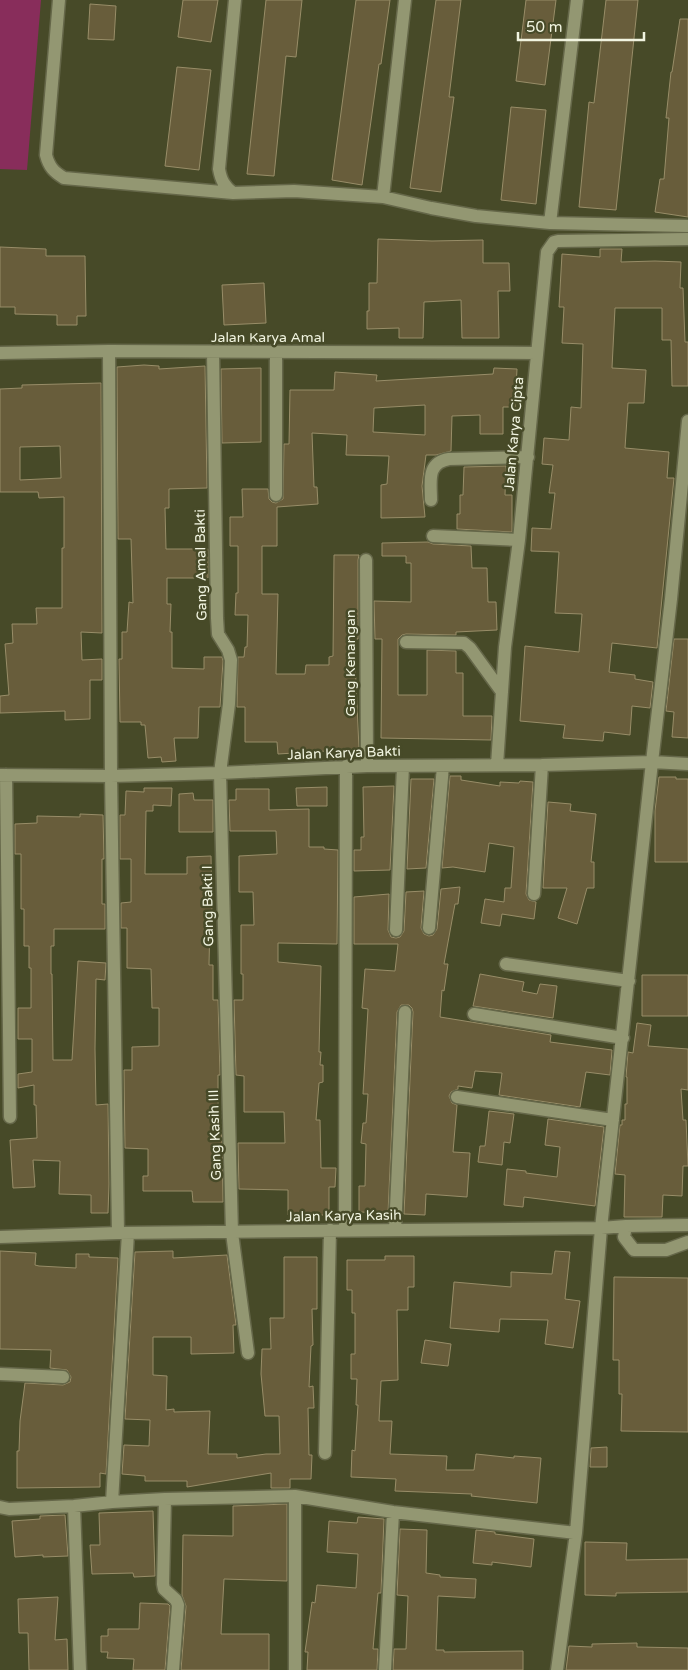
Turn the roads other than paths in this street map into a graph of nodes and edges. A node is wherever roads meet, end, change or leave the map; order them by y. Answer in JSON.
{"nodes":[{"id":1,"x":59,"y":0,"type":"edge"},
{"id":2,"x":235,"y":0,"type":"edge"},
{"id":3,"x":405,"y":0,"type":"edge"},
{"id":4,"x":578,"y":0,"type":"edge"},
{"id":5,"x":233,"y":193,"type":"junction"},
{"id":6,"x":384,"y":197,"type":"junction"},
{"id":7,"x":550,"y":223,"type":"junction"},
{"id":8,"x":688,"y":226,"type":"edge"},
{"id":9,"x":688,"y":239,"type":"edge"},
{"id":10,"x":109,"y":351,"type":"junction"},
{"id":11,"x":213,"y":352,"type":"junction"},
{"id":12,"x":276,"y":352,"type":"junction"},
{"id":13,"x":0,"y":353,"type":"edge"},
{"id":14,"x":536,"y":353,"type":"junction"},
{"id":15,"x":688,"y":420,"type":"edge"},
{"id":16,"x":528,"y":457,"type":"junction"},
{"id":17,"x":276,"y":495,"type":"dead end"},
{"id":18,"x":431,"y":500,"type":"dead end"},
{"id":19,"x":434,"y":536,"type":"dead end"},
{"id":20,"x":519,"y":540,"type":"junction"},
{"id":21,"x":366,"y":560,"type":"dead end"},
{"id":22,"x":406,"y":642,"type":"dead end"},
{"id":23,"x":502,"y":692,"type":"junction"},
{"id":24,"x":652,"y":762,"type":"junction"},
{"id":25,"x":688,"y":764,"type":"edge"},
{"id":26,"x":497,"y":765,"type":"junction"},
{"id":27,"x":542,"y":765,"type":"junction"},
{"id":28,"x":346,"y":766,"type":"junction"},
{"id":29,"x":366,"y":766,"type":"junction"},
{"id":30,"x":403,"y":766,"type":"junction"},
{"id":31,"x":443,"y":766,"type":"junction"},
{"id":32,"x":220,"y":774,"type":"junction"},
{"id":33,"x":3,"y":775,"type":"edge"},
{"id":34,"x":112,"y":776,"type":"junction"},
{"id":35,"x":534,"y":894,"type":"dead end"},
{"id":36,"x":429,"y":928,"type":"dead end"},
{"id":37,"x":396,"y":930,"type":"dead end"},
{"id":38,"x":506,"y":964,"type":"dead end"},
{"id":39,"x":629,"y":981,"type":"junction"},
{"id":40,"x":405,"y":1012,"type":"dead end"},
{"id":41,"x":474,"y":1014,"type":"dead end"},
{"id":42,"x":227,"y":1037,"type":"joint"},
{"id":43,"x":622,"y":1038,"type":"junction"},
{"id":44,"x":457,"y":1097,"type":"dead end"},
{"id":45,"x":10,"y":1117,"type":"dead end"},
{"id":46,"x":613,"y":1120,"type":"junction"},
{"id":47,"x":688,"y":1225,"type":"edge"},
{"id":48,"x":626,"y":1226,"type":"junction"},
{"id":49,"x":601,"y":1228,"type":"junction"},
{"id":50,"x":330,"y":1230,"type":"junction"},
{"id":51,"x":345,"y":1230,"type":"junction"},
{"id":52,"x":395,"y":1230,"type":"junction"},
{"id":53,"x":123,"y":1233,"type":"junction"},
{"id":54,"x":232,"y":1233,"type":"junction"},
{"id":55,"x":0,"y":1236,"type":"edge"},
{"id":56,"x":688,"y":1242,"type":"edge"},
{"id":57,"x":248,"y":1353,"type":"dead end"},
{"id":58,"x":0,"y":1374,"type":"edge"},
{"id":59,"x":63,"y":1377,"type":"dead end"},
{"id":60,"x":325,"y":1453,"type":"dead end"},
{"id":61,"x":295,"y":1496,"type":"junction"},
{"id":62,"x":165,"y":1499,"type":"junction"},
{"id":63,"x":112,"y":1502,"type":"junction"},
{"id":64,"x":74,"y":1506,"type":"junction"},
{"id":65,"x":0,"y":1507,"type":"edge"},
{"id":66,"x":393,"y":1512,"type":"junction"},
{"id":67,"x":576,"y":1533,"type":"junction"},
{"id":68,"x":80,"y":1670,"type":"edge"},
{"id":69,"x":173,"y":1670,"type":"edge"},
{"id":70,"x":295,"y":1670,"type":"edge"},
{"id":71,"x":385,"y":1670,"type":"edge"},
{"id":72,"x":557,"y":1670,"type":"edge"}],
"edges":[{"from":1,"to":5,"type":"street"},
{"from":2,"to":5,"type":"street"},
{"from":3,"to":6,"type":"street"},
{"from":4,"to":7,"type":"street"},
{"from":5,"to":6,"type":"street"},
{"from":6,"to":7,"type":"street"},
{"from":7,"to":8,"type":"street"},
{"from":9,"to":14,"type":"street","name":"Jalan Karya Cipta"},
{"from":10,"to":11,"type":"street","name":"Jalan Karya Amal"},
{"from":10,"to":13,"type":"street","name":"Jalan Karya Amal"},
{"from":10,"to":34,"type":"street"},
{"from":11,"to":12,"type":"street","name":"Jalan Karya Amal"},
{"from":11,"to":32,"type":"street","name":"Gang Amal Bakti"},
{"from":12,"to":14,"type":"street","name":"Jalan Karya Amal"},
{"from":12,"to":17,"type":"street"},
{"from":14,"to":16,"type":"street","name":"Jalan Karya Cipta"},
{"from":15,"to":24,"type":"street"},
{"from":16,"to":18,"type":"street"},
{"from":16,"to":20,"type":"street","name":"Jalan Karya Cipta"},
{"from":19,"to":20,"type":"street"},
{"from":20,"to":23,"type":"street","name":"Jalan Karya Cipta"},
{"from":21,"to":29,"type":"street","name":"Gang Kenangan"},
{"from":22,"to":23,"type":"street"},
{"from":23,"to":26,"type":"street","name":"Jalan Karya Cipta"},
{"from":24,"to":25,"type":"street","name":"Jalan Karya Bakti"},
{"from":24,"to":27,"type":"street","name":"Jalan Karya Bakti"},
{"from":24,"to":39,"type":"street"},
{"from":26,"to":27,"type":"street","name":"Jalan Karya Bakti"},
{"from":26,"to":31,"type":"street","name":"Jalan Karya Bakti"},
{"from":27,"to":35,"type":"street"},
{"from":28,"to":29,"type":"street","name":"Jalan Karya Bakti"},
{"from":28,"to":32,"type":"street","name":"Jalan Karya Bakti"},
{"from":28,"to":51,"type":"street"},
{"from":29,"to":30,"type":"street","name":"Jalan Karya Bakti"},
{"from":30,"to":31,"type":"street","name":"Jalan Karya Bakti"},
{"from":30,"to":37,"type":"street"},
{"from":31,"to":36,"type":"street"},
{"from":32,"to":34,"type":"street","name":"Jalan Karya Bakti"},
{"from":32,"to":42,"type":"street","name":"Gang Bakti I"},
{"from":33,"to":34,"type":"street","name":"Jalan Karya Bakti"},
{"from":33,"to":45,"type":"street"},
{"from":34,"to":53,"type":"street"},
{"from":38,"to":39,"type":"street"},
{"from":39,"to":43,"type":"street"},
{"from":40,"to":52,"type":"street"},
{"from":41,"to":43,"type":"street"},
{"from":42,"to":54,"type":"street","name":"Gang Kasih III"},
{"from":43,"to":46,"type":"street"},
{"from":44,"to":46,"type":"street"},
{"from":46,"to":49,"type":"street"},
{"from":47,"to":48,"type":"street","name":"Jalan Karya Kasih"},
{"from":48,"to":49,"type":"street","name":"Jalan Karya Kasih"},
{"from":48,"to":56,"type":"street"},
{"from":49,"to":52,"type":"street","name":"Jalan Karya Kasih"},
{"from":49,"to":67,"type":"street"},
{"from":50,"to":51,"type":"street","name":"Jalan Karya Kasih"},
{"from":50,"to":54,"type":"street","name":"Jalan Karya Kasih"},
{"from":50,"to":60,"type":"street"},
{"from":51,"to":52,"type":"street","name":"Jalan Karya Kasih"},
{"from":53,"to":54,"type":"street","name":"Jalan Karya Kasih"},
{"from":53,"to":55,"type":"street","name":"Jalan Karya Kasih"},
{"from":53,"to":63,"type":"street"},
{"from":54,"to":57,"type":"street","name":"Gang Kasih III"},
{"from":58,"to":59,"type":"street"},
{"from":61,"to":62,"type":"street"},
{"from":61,"to":66,"type":"street"},
{"from":61,"to":70,"type":"street"},
{"from":62,"to":63,"type":"street"},
{"from":62,"to":69,"type":"street"},
{"from":63,"to":64,"type":"street"},
{"from":64,"to":65,"type":"street"},
{"from":64,"to":68,"type":"street"},
{"from":66,"to":67,"type":"street"},
{"from":66,"to":71,"type":"street"},
{"from":67,"to":72,"type":"street"}]}
